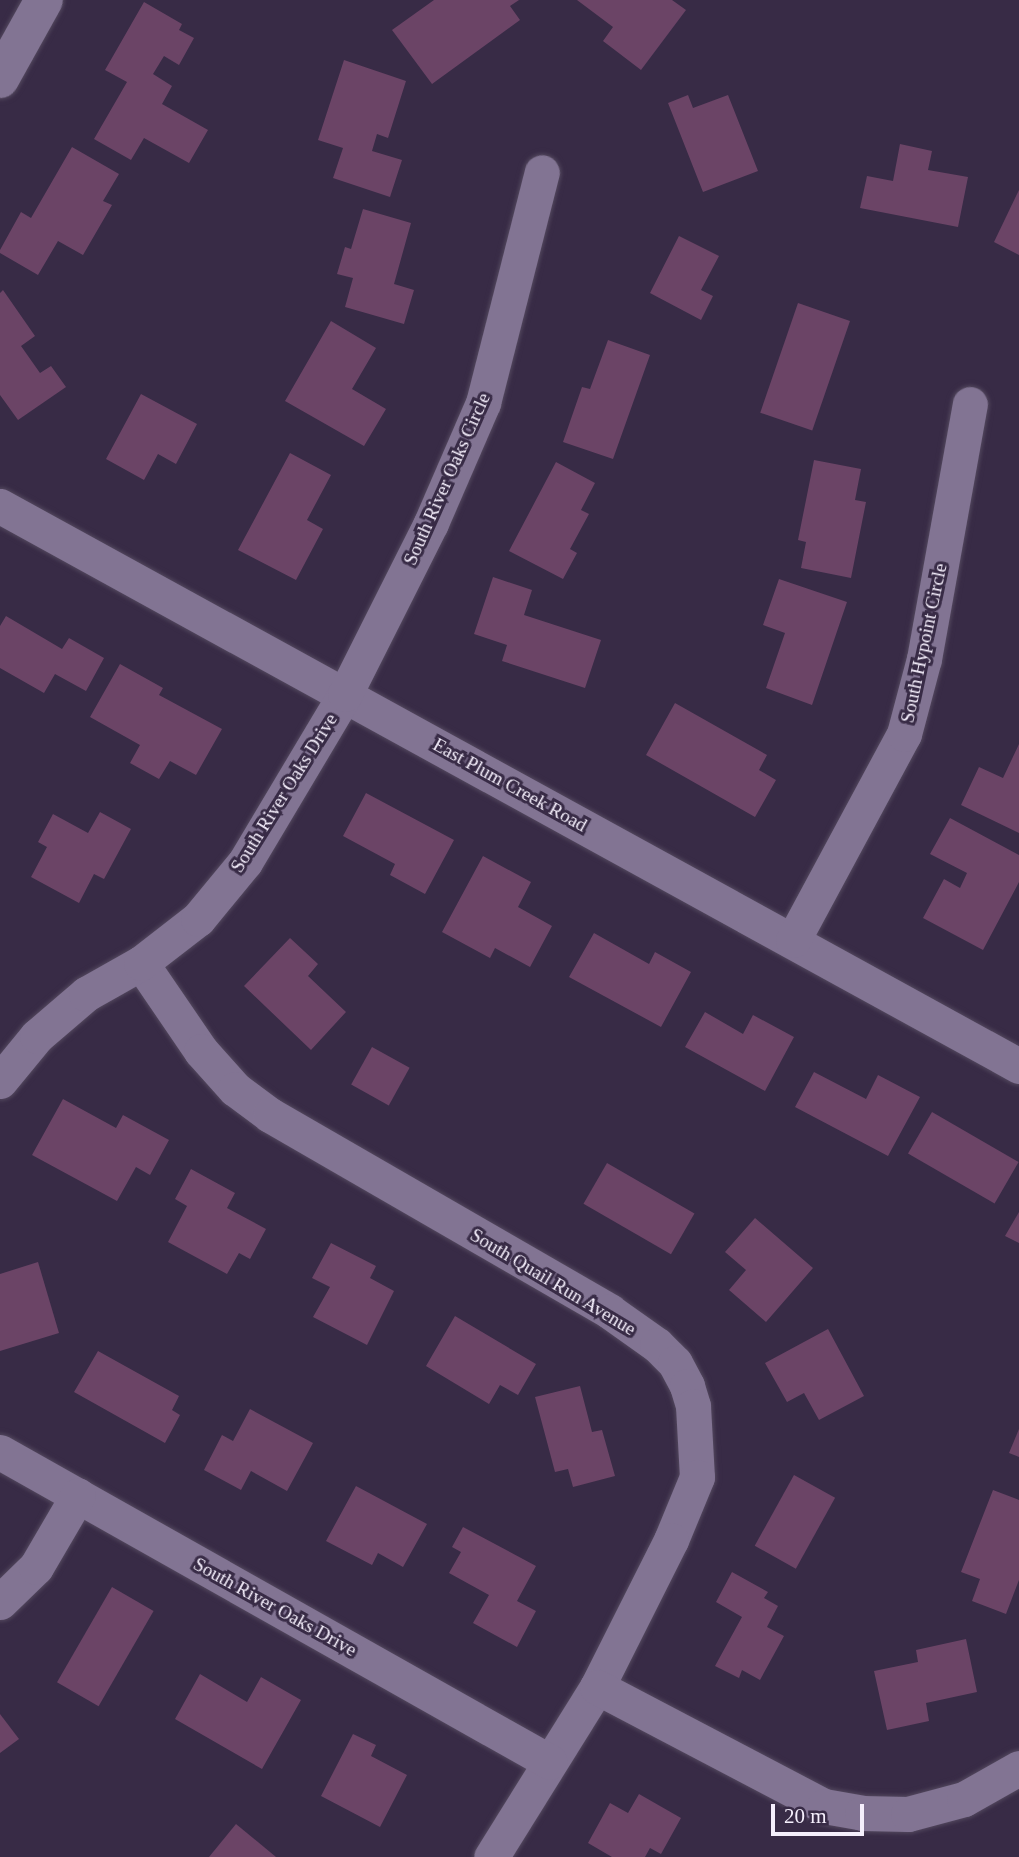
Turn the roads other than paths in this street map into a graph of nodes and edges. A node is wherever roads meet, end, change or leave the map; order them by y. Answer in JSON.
{"nodes":[{"id":1,"x":44,"y":0,"type":"edge"},
{"id":2,"x":0,"y":79,"type":"edge"},
{"id":3,"x":542,"y":172,"type":"dead end"},
{"id":4,"x":970,"y":404,"type":"dead end"},
{"id":5,"x":0,"y":506,"type":"edge"},
{"id":6,"x":345,"y":694,"type":"junction"},
{"id":7,"x":793,"y":940,"type":"junction"},
{"id":8,"x":141,"y":962,"type":"junction"},
{"id":9,"x":1019,"y":1066,"type":"edge"},
{"id":10,"x":0,"y":1081,"type":"edge"},
{"id":11,"x":0,"y":1452,"type":"edge"},
{"id":12,"x":78,"y":1495,"type":"junction"},
{"id":13,"x":0,"y":1602,"type":"edge"},
{"id":14,"x":597,"y":1687,"type":"junction"},
{"id":15,"x":550,"y":1762,"type":"junction"},
{"id":16,"x":1019,"y":1768,"type":"edge"},
{"id":17,"x":491,"y":1857,"type":"edge"}],
"edges":[{"from":1,"to":2,"type":"street"},
{"from":3,"to":6,"type":"street","name":"South River Oaks Circle"},
{"from":4,"to":7,"type":"street","name":"South Hypoint Circle"},
{"from":5,"to":6,"type":"street","name":"East Plum Creek Road"},
{"from":6,"to":7,"type":"street","name":"East Plum Creek Road"},
{"from":6,"to":8,"type":"street","name":"South River Oaks Drive"},
{"from":7,"to":9,"type":"street","name":"East Plum Creek Road"},
{"from":8,"to":10,"type":"street","name":"South River Oaks Drive"},
{"from":8,"to":14,"type":"street","name":"South Quail Run Avenue"},
{"from":11,"to":12,"type":"street","name":"South River Oaks Drive"},
{"from":12,"to":13,"type":"street"},
{"from":12,"to":15,"type":"street","name":"South River Oaks Drive"},
{"from":14,"to":15,"type":"street","name":"South Quail Run Avenue"},
{"from":14,"to":16,"type":"street"},
{"from":15,"to":17,"type":"street","name":"South Quail Run Avenue"}]}
